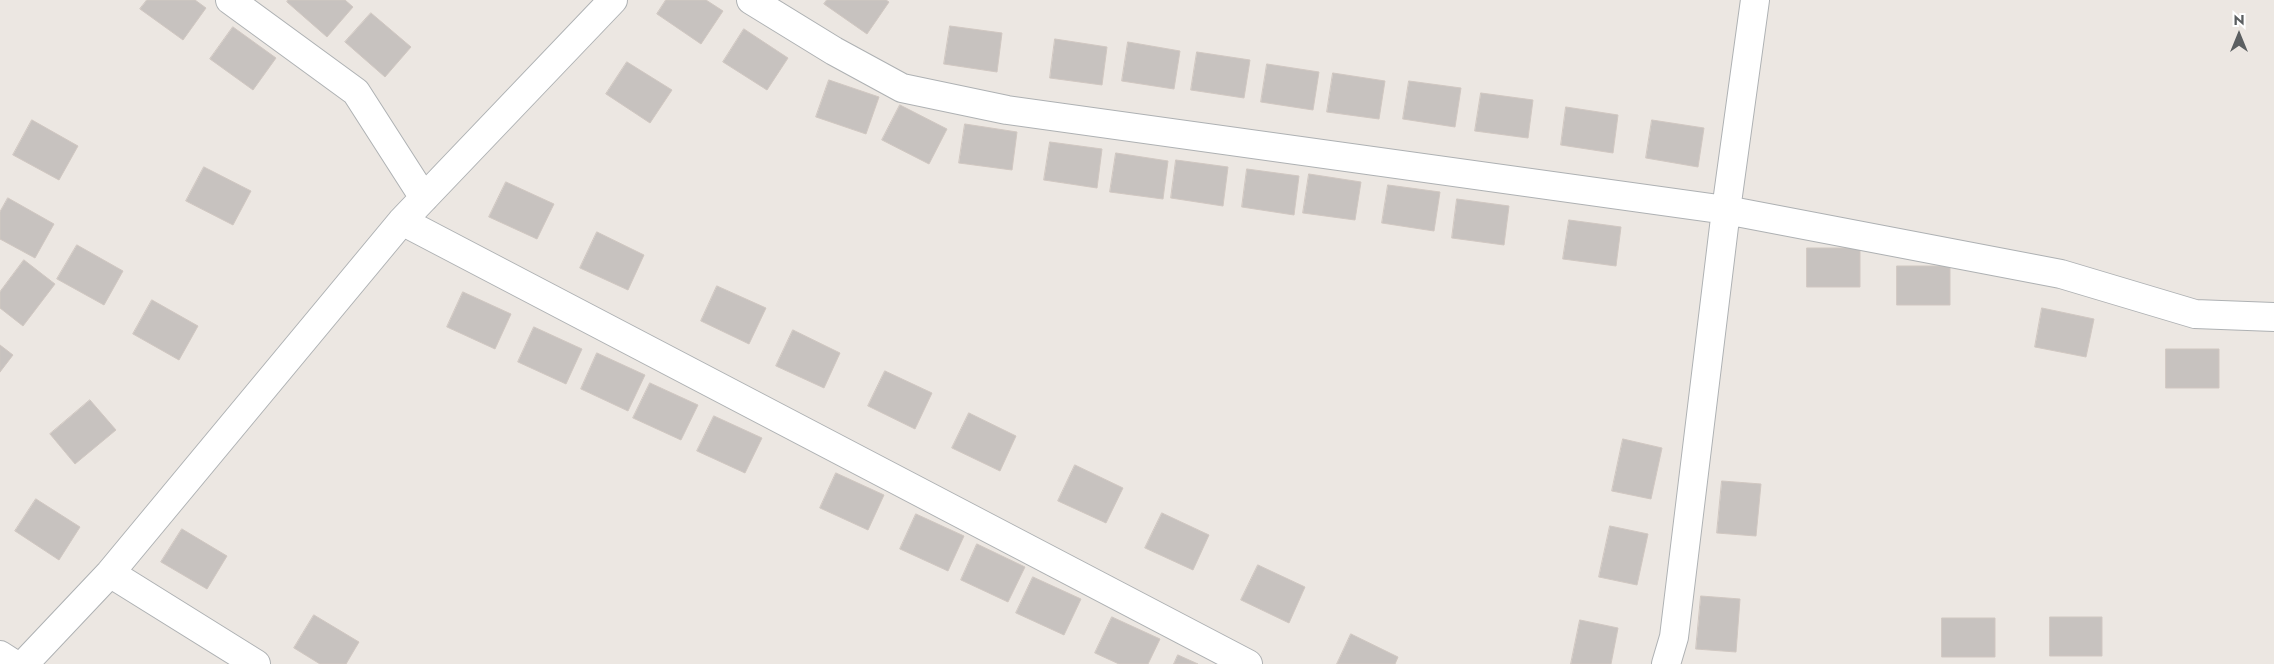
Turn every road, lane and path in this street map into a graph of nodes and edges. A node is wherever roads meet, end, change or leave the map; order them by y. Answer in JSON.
{"nodes":[{"id":1,"x":230,"y":0,"type":"edge"},
{"id":2,"x":613,"y":0,"type":"edge"},
{"id":3,"x":751,"y":0,"type":"edge"},
{"id":4,"x":1756,"y":0,"type":"edge"},
{"id":5,"x":424,"y":198,"type":"junction"},
{"id":6,"x":1726,"y":210,"type":"junction"},
{"id":7,"x":402,"y":221,"type":"junction"},
{"id":8,"x":2274,"y":317,"type":"edge"},
{"id":9,"x":110,"y":573,"type":"junction"},
{"id":10,"x":0,"y":655,"type":"edge"},
{"id":11,"x":14,"y":664,"type":"edge"},
{"id":12,"x":24,"y":664,"type":"edge"},
{"id":13,"x":256,"y":664,"type":"edge"},
{"id":14,"x":1248,"y":664,"type":"edge"},
{"id":15,"x":1666,"y":664,"type":"edge"}],
"edges":[{"from":1,"to":5,"type":"street"},
{"from":2,"to":5,"type":"street"},
{"from":3,"to":6,"type":"street"},
{"from":4,"to":6,"type":"street"},
{"from":5,"to":7,"type":"street"},
{"from":6,"to":8,"type":"street"},
{"from":6,"to":15,"type":"street"},
{"from":7,"to":9,"type":"street"},
{"from":7,"to":14,"type":"street"},
{"from":9,"to":12,"type":"street"},
{"from":9,"to":13,"type":"street"},
{"from":10,"to":11,"type":"street"}]}
